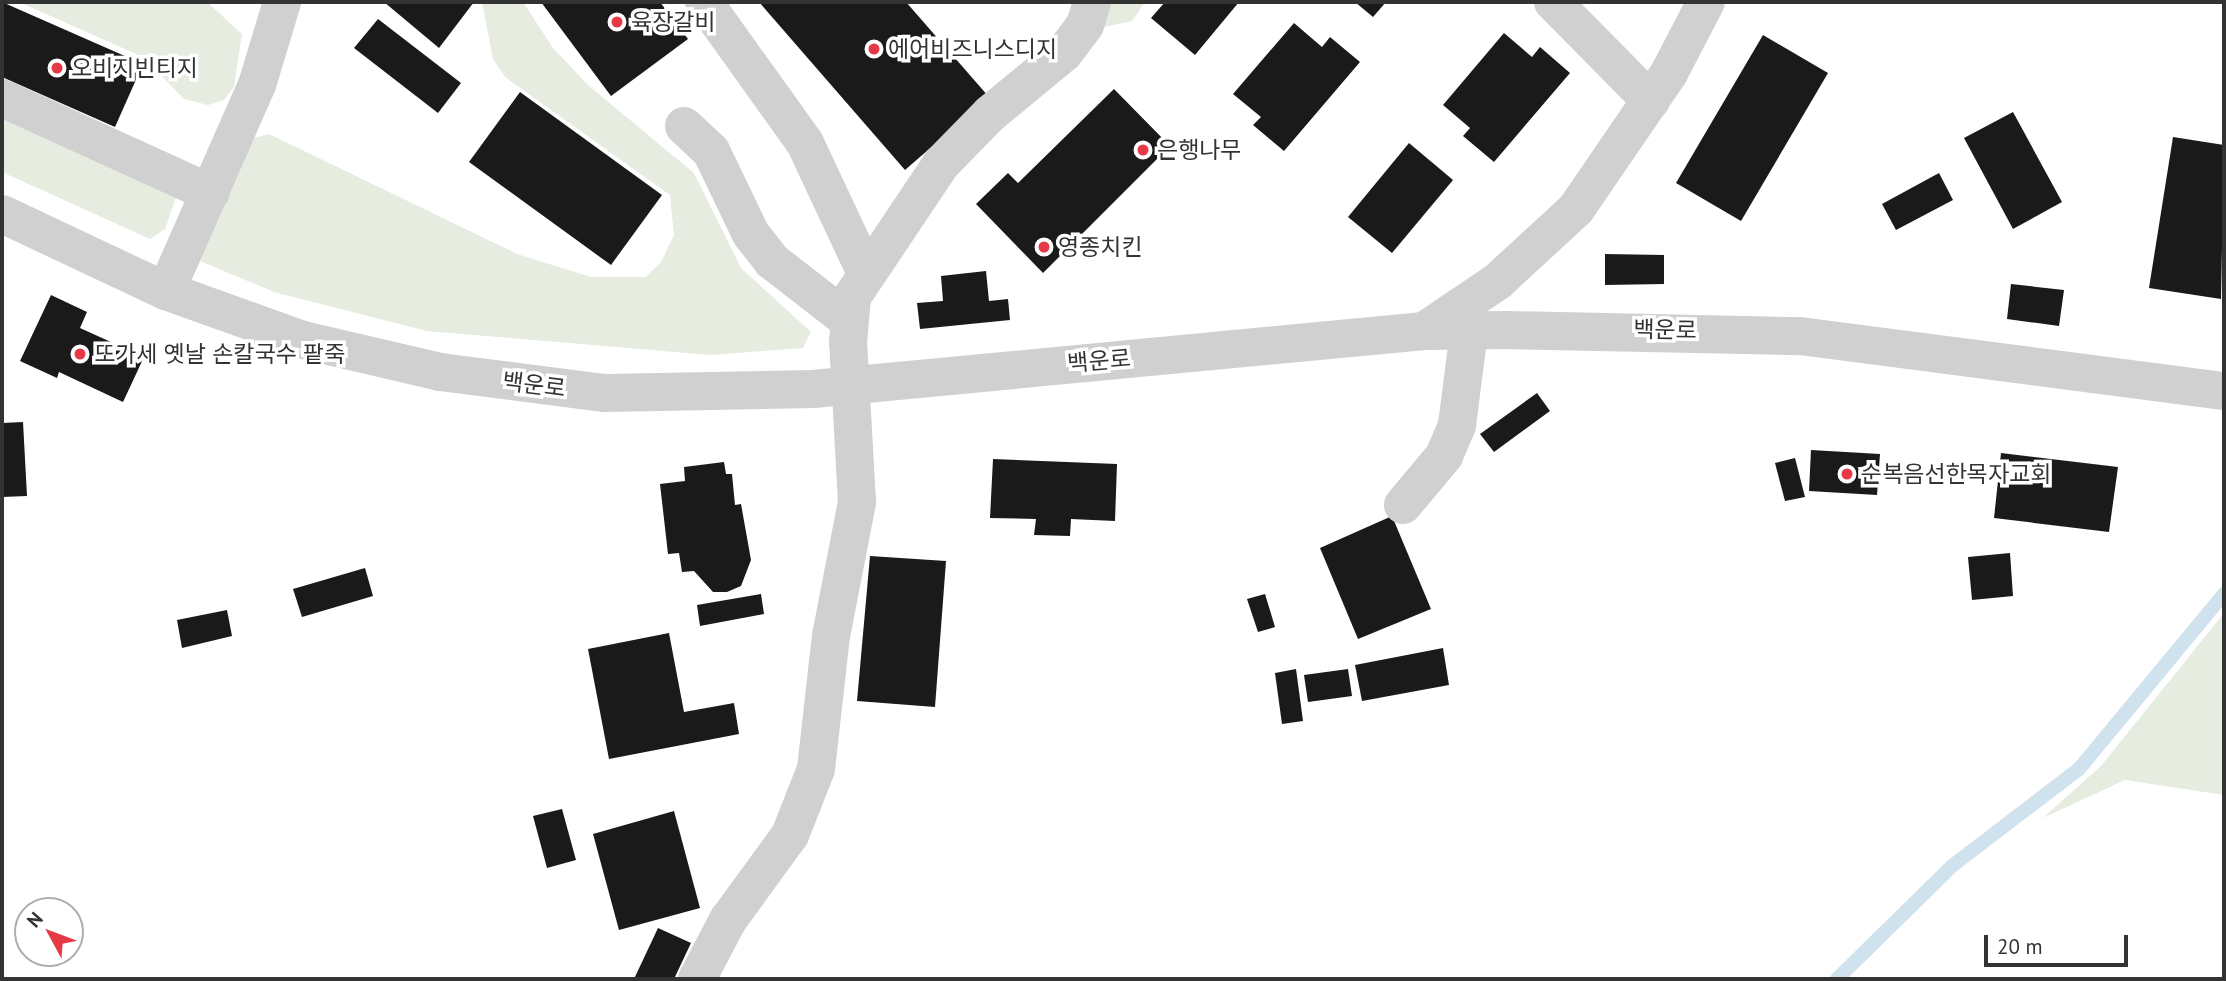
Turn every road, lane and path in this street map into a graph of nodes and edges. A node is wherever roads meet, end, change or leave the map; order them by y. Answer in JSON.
{"nodes":[{"id":1,"x":282,"y":2,"type":"edge"},
{"id":2,"x":704,"y":2,"type":"edge"},
{"id":3,"x":1092,"y":2,"type":"edge"},
{"id":4,"x":1553,"y":2,"type":"edge"},
{"id":5,"x":1706,"y":2,"type":"edge"},
{"id":6,"x":2,"y":97,"type":"edge"},
{"id":7,"x":1651,"y":101,"type":"junction"},
{"id":8,"x":684,"y":126,"type":"dead end"},
{"id":9,"x":210,"y":193,"type":"junction"},
{"id":10,"x":2,"y":214,"type":"edge"},
{"id":11,"x":866,"y":273,"type":"junction"},
{"id":12,"x":166,"y":291,"type":"junction"},
{"id":13,"x":848,"y":320,"type":"junction"},
{"id":14,"x":1424,"y":331,"type":"junction"},
{"id":15,"x":1469,"y":331,"type":"junction"},
{"id":16,"x":853,"y":385,"type":"junction"},
{"id":17,"x":2224,"y":391,"type":"edge"},
{"id":18,"x":1403,"y":505,"type":"dead end"},
{"id":19,"x":697,"y":979,"type":"edge"}],
"edges":[{"from":1,"to":9,"type":"street"},
{"from":2,"to":11,"type":"street"},
{"from":3,"to":11,"type":"street"},
{"from":4,"to":7,"type":"street"},
{"from":5,"to":7,"type":"street"},
{"from":6,"to":9,"type":"street"},
{"from":7,"to":14,"type":"street"},
{"from":8,"to":13,"type":"street"},
{"from":9,"to":12,"type":"street"},
{"from":10,"to":12,"type":"street","name":"백운로"},
{"from":11,"to":13,"type":"street"},
{"from":12,"to":16,"type":"street","name":"백운로"},
{"from":13,"to":16,"type":"street"},
{"from":14,"to":15,"type":"street","name":"백운로"},
{"from":14,"to":16,"type":"street","name":"백운로"},
{"from":15,"to":17,"type":"street","name":"백운로"},
{"from":15,"to":18,"type":"street"},
{"from":16,"to":19,"type":"street"}]}
